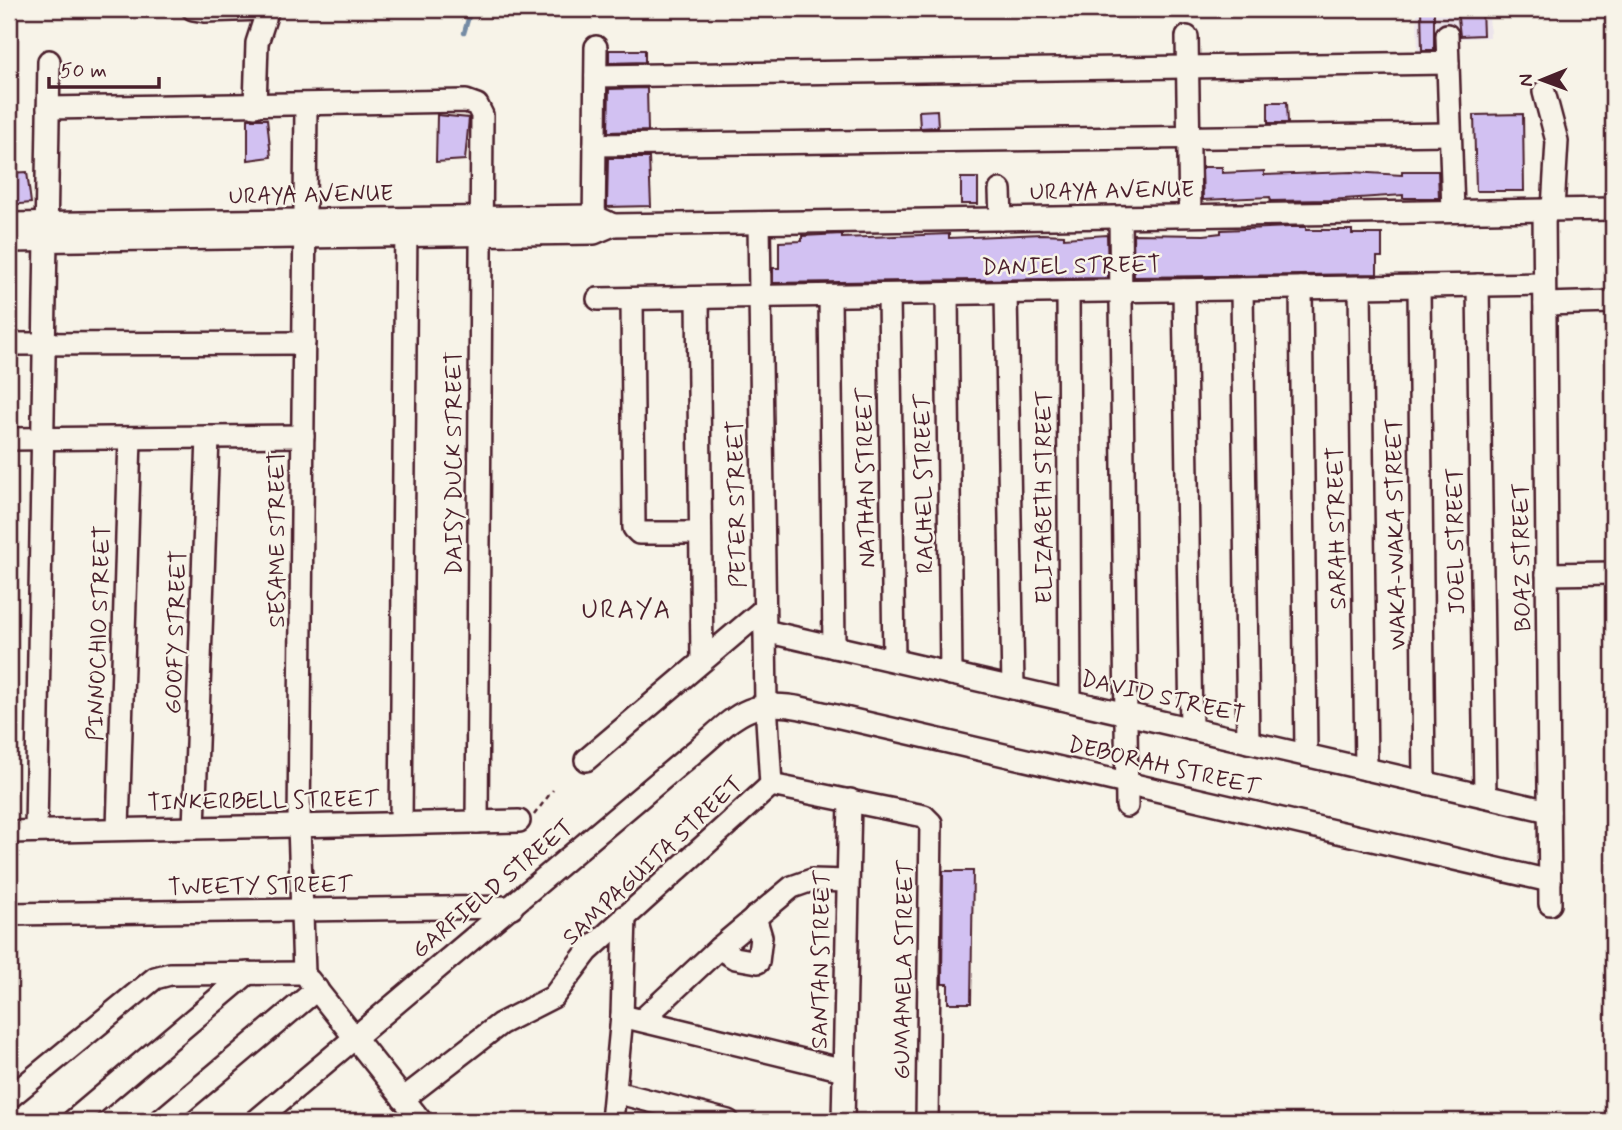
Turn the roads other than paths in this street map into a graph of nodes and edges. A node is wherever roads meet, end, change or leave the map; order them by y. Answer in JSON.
{"nodes":[{"id":1,"x":193,"y":9,"type":"edge"},
{"id":2,"x":266,"y":9,"type":"edge"},
{"id":3,"x":1447,"y":35,"type":"dead end"},
{"id":4,"x":1187,"y":37,"type":"dead end"},
{"id":5,"x":596,"y":47,"type":"dead end"},
{"id":6,"x":49,"y":61,"type":"dead end"},
{"id":7,"x":1448,"y":63,"type":"junction"},
{"id":8,"x":1188,"y":66,"type":"junction"},
{"id":9,"x":596,"y":76,"type":"junction"},
{"id":10,"x":1544,"y":92,"type":"dead end"},
{"id":11,"x":255,"y":106,"type":"junction"},
{"id":12,"x":306,"y":106,"type":"junction"},
{"id":13,"x":48,"y":108,"type":"junction"},
{"id":14,"x":1450,"y":134,"type":"junction"},
{"id":15,"x":1189,"y":138,"type":"junction"},
{"id":16,"x":595,"y":145,"type":"junction"},
{"id":17,"x":1000,"y":190,"type":"dead end"},
{"id":18,"x":1613,"y":209,"type":"edge"},
{"id":19,"x":1548,"y":210,"type":"junction"},
{"id":20,"x":1453,"y":211,"type":"junction"},
{"id":21,"x":1190,"y":215,"type":"junction"},
{"id":22,"x":1120,"y":217,"type":"junction"},
{"id":23,"x":1001,"y":219,"type":"junction"},
{"id":24,"x":759,"y":223,"type":"junction"},
{"id":25,"x":9,"y":224,"type":"edge"},
{"id":26,"x":600,"y":225,"type":"junction"},
{"id":27,"x":481,"y":226,"type":"junction"},
{"id":28,"x":406,"y":227,"type":"junction"},
{"id":29,"x":305,"y":228,"type":"junction"},
{"id":30,"x":46,"y":232,"type":"junction"},
{"id":31,"x":9,"y":241,"type":"edge"},
{"id":32,"x":1478,"y":285,"type":"junction"},
{"id":33,"x":1419,"y":286,"type":"junction"},
{"id":34,"x":1360,"y":287,"type":"junction"},
{"id":35,"x":1301,"y":288,"type":"junction"},
{"id":36,"x":1241,"y":289,"type":"junction"},
{"id":37,"x":1184,"y":290,"type":"junction"},
{"id":38,"x":1121,"y":291,"type":"junction"},
{"id":39,"x":1068,"y":292,"type":"junction"},
{"id":40,"x":1006,"y":293,"type":"junction"},
{"id":41,"x":947,"y":294,"type":"junction"},
{"id":42,"x":1545,"y":294,"type":"junction"},
{"id":43,"x":889,"y":295,"type":"junction"},
{"id":44,"x":830,"y":296,"type":"junction"},
{"id":45,"x":760,"y":297,"type":"junction"},
{"id":46,"x":698,"y":298,"type":"junction"},
{"id":47,"x":598,"y":299,"type":"dead end"},
{"id":48,"x":632,"y":299,"type":"junction"},
{"id":49,"x":1613,"y":302,"type":"edge"},
{"id":50,"x":44,"y":343,"type":"junction"},
{"id":51,"x":303,"y":343,"type":"junction"},
{"id":52,"x":9,"y":344,"type":"edge"},
{"id":53,"x":303,"y":436,"type":"junction"},
{"id":54,"x":208,"y":437,"type":"junction"},
{"id":55,"x":130,"y":438,"type":"junction"},
{"id":56,"x":9,"y":439,"type":"edge"},
{"id":57,"x":43,"y":439,"type":"junction"},
{"id":58,"x":700,"y":533,"type":"junction"},
{"id":59,"x":1613,"y":573,"type":"edge"},
{"id":60,"x":1547,"y":574,"type":"junction"},
{"id":61,"x":764,"y":609,"type":"junction"},
{"id":62,"x":765,"y":631,"type":"junction"},
{"id":63,"x":834,"y":647,"type":"junction"},
{"id":64,"x":702,"y":660,"type":"junction"},
{"id":65,"x":894,"y":660,"type":"junction"},
{"id":66,"x":951,"y":674,"type":"junction"},
{"id":67,"x":1013,"y":688,"type":"junction"},
{"id":68,"x":1070,"y":701,"type":"junction"},
{"id":69,"x":766,"y":704,"type":"junction"},
{"id":70,"x":1126,"y":714,"type":"junction"},
{"id":71,"x":1191,"y":729,"type":"junction"},
{"id":72,"x":1248,"y":742,"type":"junction"},
{"id":73,"x":1306,"y":755,"type":"junction"},
{"id":74,"x":586,"y":760,"type":"dead end"},
{"id":75,"x":1366,"y":769,"type":"junction"},
{"id":76,"x":1424,"y":782,"type":"junction"},
{"id":77,"x":1126,"y":783,"type":"junction"},
{"id":78,"x":771,"y":785,"type":"junction"},
{"id":79,"x":1485,"y":796,"type":"junction"},
{"id":80,"x":850,"y":800,"type":"junction"},
{"id":81,"x":1126,"y":806,"type":"dead end"},
{"id":82,"x":1549,"y":811,"type":"junction"},
{"id":83,"x":519,"y":821,"type":"road end"},
{"id":84,"x":477,"y":822,"type":"junction"},
{"id":85,"x":401,"y":823,"type":"junction"},
{"id":86,"x":299,"y":825,"type":"junction"},
{"id":87,"x":194,"y":828,"type":"junction"},
{"id":88,"x":118,"y":829,"type":"junction"},
{"id":89,"x":36,"y":831,"type":"junction"},
{"id":90,"x":9,"y":832,"type":"edge"},
{"id":91,"x":848,"y":881,"type":"junction"},
{"id":92,"x":1550,"y":881,"type":"junction"},
{"id":93,"x":1550,"y":904,"type":"dead end"},
{"id":94,"x":512,"y":907,"type":"junction"},
{"id":95,"x":302,"y":910,"type":"junction"},
{"id":96,"x":9,"y":914,"type":"edge"},
{"id":97,"x":625,"y":916,"type":"junction"},
{"id":98,"x":755,"y":917,"type":"junction"},
{"id":99,"x":719,"y":948,"type":"junction"},
{"id":100,"x":248,"y":973,"type":"junction"},
{"id":101,"x":311,"y":981,"type":"junction"},
{"id":102,"x":632,"y":1018,"type":"junction"},
{"id":103,"x":355,"y":1037,"type":"junction"},
{"id":104,"x":844,"y":1070,"type":"junction"},
{"id":105,"x":615,"y":1092,"type":"junction"},
{"id":106,"x":9,"y":1098,"type":"edge"},
{"id":107,"x":403,"y":1099,"type":"junction"},
{"id":108,"x":693,"y":1117,"type":"edge"},
{"id":109,"x":73,"y":1121,"type":"edge"},
{"id":110,"x":160,"y":1121,"type":"edge"},
{"id":111,"x":256,"y":1121,"type":"edge"},
{"id":112,"x":421,"y":1121,"type":"edge"},
{"id":113,"x":612,"y":1121,"type":"edge"},
{"id":114,"x":728,"y":1121,"type":"edge"},
{"id":115,"x":843,"y":1121,"type":"edge"},
{"id":116,"x":927,"y":1121,"type":"edge"}],
"edges":[{"from":1,"to":2,"type":"street"},
{"from":2,"to":11,"type":"street"},
{"from":3,"to":7,"type":"street"},
{"from":4,"to":8,"type":"street"},
{"from":5,"to":9,"type":"street"},
{"from":6,"to":13,"type":"street"},
{"from":7,"to":8,"type":"street"},
{"from":7,"to":14,"type":"street"},
{"from":8,"to":9,"type":"street"},
{"from":8,"to":15,"type":"street"},
{"from":9,"to":16,"type":"street"},
{"from":10,"to":19,"type":"street","name":"BOAZ STREET"},
{"from":11,"to":12,"type":"street"},
{"from":11,"to":13,"type":"street"},
{"from":12,"to":27,"type":"street","name":"DAISY DUCK STREET"},
{"from":12,"to":29,"type":"street","name":"SESAME STREET"},
{"from":13,"to":30,"type":"street"},
{"from":14,"to":15,"type":"street"},
{"from":14,"to":20,"type":"street"},
{"from":15,"to":16,"type":"street"},
{"from":15,"to":21,"type":"street"},
{"from":16,"to":26,"type":"street"},
{"from":17,"to":23,"type":"street"},
{"from":18,"to":19,"type":"street","name":"URAYA AVENUE"},
{"from":19,"to":20,"type":"street","name":"URAYA AVENUE"},
{"from":19,"to":42,"type":"street","name":"BOAZ STREET"},
{"from":20,"to":21,"type":"street","name":"URAYA AVENUE"},
{"from":21,"to":22,"type":"street","name":"URAYA AVENUE"},
{"from":22,"to":23,"type":"street","name":"URAYA AVENUE"},
{"from":22,"to":38,"type":"street"},
{"from":23,"to":24,"type":"street","name":"URAYA AVENUE"},
{"from":24,"to":26,"type":"street","name":"URAYA AVENUE"},
{"from":24,"to":45,"type":"street","name":"PETER STREET"},
{"from":25,"to":30,"type":"street","name":"URAYA AVENUE"},
{"from":26,"to":27,"type":"street","name":"URAYA AVENUE"},
{"from":27,"to":28,"type":"street","name":"URAYA AVENUE"},
{"from":27,"to":84,"type":"street","name":"DAISY DUCK STREET"},
{"from":28,"to":29,"type":"street","name":"URAYA AVENUE"},
{"from":28,"to":85,"type":"street"},
{"from":29,"to":30,"type":"street","name":"URAYA AVENUE"},
{"from":29,"to":51,"type":"street","name":"SESAME STREET"},
{"from":30,"to":31,"type":"street","name":"URAYA AVENUE"},
{"from":30,"to":50,"type":"street"},
{"from":32,"to":33,"type":"street","name":"DANIEL STREET"},
{"from":32,"to":42,"type":"street","name":"DANIEL STREET"},
{"from":32,"to":79,"type":"street","name":"JOEL STREET"},
{"from":33,"to":34,"type":"street","name":"DANIEL STREET"},
{"from":33,"to":76,"type":"street","name":"WAKA-WAKA STREET"},
{"from":34,"to":35,"type":"street","name":"DANIEL STREET"},
{"from":34,"to":75,"type":"street","name":"SARAH STREET"},
{"from":35,"to":36,"type":"street","name":"DANIEL STREET"},
{"from":35,"to":73,"type":"street"},
{"from":36,"to":37,"type":"street","name":"DANIEL STREET"},
{"from":36,"to":72,"type":"street"},
{"from":37,"to":38,"type":"street","name":"DANIEL STREET"},
{"from":37,"to":71,"type":"street"},
{"from":38,"to":39,"type":"street","name":"DANIEL STREET"},
{"from":38,"to":70,"type":"street"},
{"from":39,"to":40,"type":"street","name":"DANIEL STREET"},
{"from":39,"to":68,"type":"street","name":"ELIZABETH STREET"},
{"from":40,"to":41,"type":"street","name":"DANIEL STREET"},
{"from":40,"to":67,"type":"street"},
{"from":41,"to":43,"type":"street","name":"DANIEL STREET"},
{"from":41,"to":66,"type":"street","name":"RACHEL STREET"},
{"from":42,"to":49,"type":"street","name":"DANIEL STREET"},
{"from":42,"to":60,"type":"street","name":"BOAZ STREET"},
{"from":43,"to":44,"type":"street","name":"DANIEL STREET"},
{"from":43,"to":65,"type":"street","name":"NATHAN STREET"},
{"from":44,"to":45,"type":"street","name":"DANIEL STREET"},
{"from":44,"to":63,"type":"street"},
{"from":45,"to":46,"type":"street","name":"DANIEL STREET"},
{"from":45,"to":61,"type":"street","name":"PETER STREET"},
{"from":46,"to":48,"type":"street","name":"DANIEL STREET"},
{"from":46,"to":58,"type":"street"},
{"from":47,"to":48,"type":"street","name":"DANIEL STREET"},
{"from":48,"to":58,"type":"street"},
{"from":50,"to":51,"type":"street"},
{"from":50,"to":52,"type":"street"},
{"from":50,"to":57,"type":"street"},
{"from":51,"to":53,"type":"street","name":"SESAME STREET"},
{"from":53,"to":54,"type":"street"},
{"from":53,"to":86,"type":"street","name":"SESAME STREET"},
{"from":54,"to":55,"type":"street"},
{"from":54,"to":87,"type":"street","name":"GOOFY STREET"},
{"from":55,"to":57,"type":"street"},
{"from":55,"to":88,"type":"street","name":"PINNOCHIO STREET"},
{"from":56,"to":57,"type":"street"},
{"from":57,"to":89,"type":"street"},
{"from":58,"to":64,"type":"street"},
{"from":59,"to":60,"type":"street"},
{"from":60,"to":82,"type":"street","name":"BOAZ STREET"},
{"from":61,"to":62,"type":"street","name":"PETER STREET"},
{"from":61,"to":64,"type":"street"},
{"from":62,"to":63,"type":"street","name":"DAVID STREET"},
{"from":62,"to":69,"type":"street","name":"PETER STREET"},
{"from":63,"to":65,"type":"street","name":"DAVID STREET"},
{"from":64,"to":74,"type":"street"},
{"from":65,"to":66,"type":"street","name":"DAVID STREET"},
{"from":66,"to":67,"type":"street","name":"DAVID STREET"},
{"from":67,"to":68,"type":"street","name":"DAVID STREET"},
{"from":68,"to":70,"type":"street","name":"DAVID STREET"},
{"from":69,"to":77,"type":"street","name":"DEBORAH STREET"},
{"from":69,"to":78,"type":"street","name":"PETER STREET"},
{"from":69,"to":94,"type":"street","name":"GARFIELD STREET"},
{"from":70,"to":71,"type":"street","name":"DAVID STREET"},
{"from":70,"to":77,"type":"street"},
{"from":71,"to":72,"type":"street","name":"DAVID STREET"},
{"from":72,"to":73,"type":"street","name":"DAVID STREET"},
{"from":73,"to":75,"type":"street","name":"DAVID STREET"},
{"from":75,"to":76,"type":"street","name":"DAVID STREET"},
{"from":76,"to":79,"type":"street","name":"DAVID STREET"},
{"from":77,"to":81,"type":"street"},
{"from":77,"to":92,"type":"street","name":"DEBORAH STREET"},
{"from":78,"to":80,"type":"street"},
{"from":78,"to":97,"type":"street","name":"SAMPAGUITA STREET"},
{"from":79,"to":82,"type":"street","name":"DAVID STREET"},
{"from":80,"to":91,"type":"street","name":"SANTAN STREET"},
{"from":80,"to":116,"type":"street","name":"GUMAMELA STREET"},
{"from":82,"to":92,"type":"street","name":"BOAZ STREET"},
{"from":83,"to":84,"type":"street","name":"TINKERBELL STREET"},
{"from":84,"to":85,"type":"street","name":"TINKERBELL STREET"},
{"from":85,"to":86,"type":"street","name":"TINKERBELL STREET"},
{"from":86,"to":87,"type":"street","name":"TINKERBELL STREET"},
{"from":86,"to":95,"type":"street","name":"SESAME STREET"},
{"from":87,"to":88,"type":"street","name":"TINKERBELL STREET"},
{"from":88,"to":89,"type":"street","name":"TINKERBELL STREET"},
{"from":89,"to":90,"type":"street","name":"TINKERBELL STREET"},
{"from":91,"to":98,"type":"street"},
{"from":91,"to":104,"type":"street","name":"SANTAN STREET"},
{"from":92,"to":93,"type":"street","name":"BOAZ STREET"},
{"from":94,"to":95,"type":"street","name":"TWEETY STREET"},
{"from":94,"to":103,"type":"street","name":"GARFIELD STREET"},
{"from":95,"to":96,"type":"street","name":"TWEETY STREET"},
{"from":95,"to":101,"type":"street","name":"SESAME STREET"},
{"from":97,"to":102,"type":"street"},
{"from":97,"to":107,"type":"street","name":"SAMPAGUITA STREET"},
{"from":98,"to":99,"type":"street"},
{"from":98,"to":99,"type":"street"},
{"from":99,"to":102,"type":"street"},
{"from":100,"to":101,"type":"street"},
{"from":100,"to":106,"type":"street"},
{"from":100,"to":109,"type":"street"},
{"from":101,"to":103,"type":"street"},
{"from":101,"to":110,"type":"street"},
{"from":102,"to":104,"type":"street"},
{"from":102,"to":105,"type":"street"},
{"from":103,"to":107,"type":"street"},
{"from":103,"to":111,"type":"street","name":"GARFIELD STREET"},
{"from":104,"to":115,"type":"street","name":"SANTAN STREET"},
{"from":105,"to":108,"type":"street"},
{"from":105,"to":113,"type":"street"},
{"from":107,"to":112,"type":"street"},
{"from":108,"to":114,"type":"street"}]}
